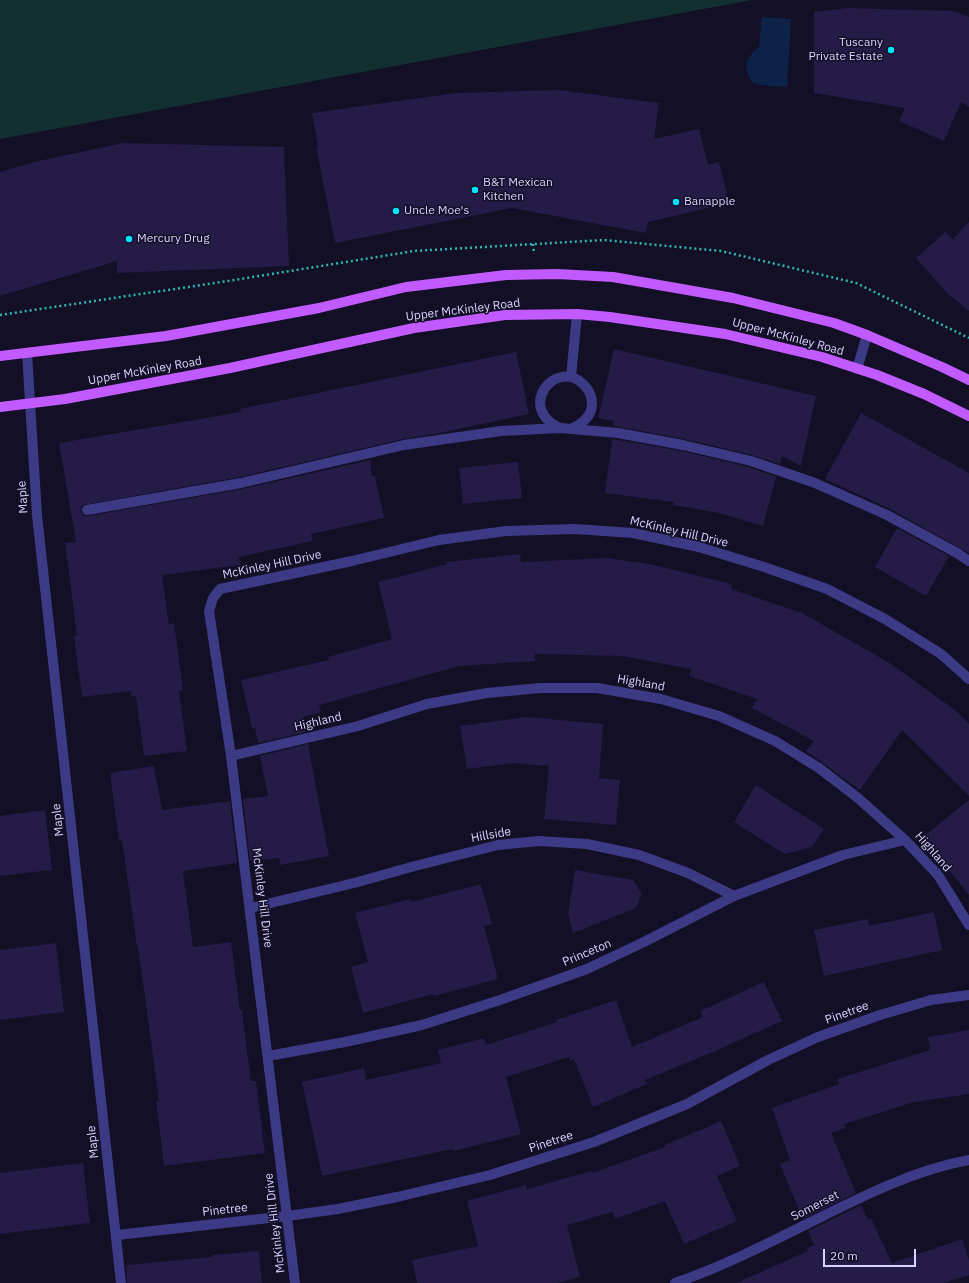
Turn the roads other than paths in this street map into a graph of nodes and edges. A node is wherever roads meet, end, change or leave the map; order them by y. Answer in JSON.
{"nodes":[{"id":1,"x":574,"y":314,"type":"junction"},
{"id":2,"x":867,"y":335,"type":"junction"},
{"id":3,"x":27,"y":353,"type":"junction"},
{"id":4,"x":0,"y":356,"type":"edge"},
{"id":5,"x":857,"y":369,"type":"junction"},
{"id":6,"x":569,"y":377,"type":"junction"},
{"id":7,"x":969,"y":380,"type":"edge"},
{"id":8,"x":30,"y":403,"type":"junction"},
{"id":9,"x":0,"y":407,"type":"edge"},
{"id":10,"x":969,"y":416,"type":"edge"},
{"id":11,"x":560,"y":428,"type":"junction"},
{"id":12,"x":571,"y":428,"type":"junction"},
{"id":13,"x":87,"y":510,"type":"dead end"},
{"id":14,"x":969,"y":561,"type":"edge"},
{"id":15,"x":969,"y":679,"type":"edge"},
{"id":16,"x":231,"y":756,"type":"junction"},
{"id":17,"x":905,"y":840,"type":"junction"},
{"id":18,"x":734,"y":896,"type":"junction"},
{"id":19,"x":250,"y":908,"type":"junction"},
{"id":20,"x":969,"y":925,"type":"edge"},
{"id":21,"x":969,"y":995,"type":"edge"},
{"id":22,"x":268,"y":1056,"type":"junction"},
{"id":23,"x":969,"y":1160,"type":"edge"},
{"id":24,"x":287,"y":1216,"type":"junction"},
{"id":25,"x":117,"y":1235,"type":"junction"},
{"id":26,"x":121,"y":1283,"type":"edge"},
{"id":27,"x":295,"y":1283,"type":"edge"},
{"id":28,"x":676,"y":1283,"type":"edge"}],
"edges":[{"from":1,"to":5,"type":"main road","name":"Upper McKinley Road"},
{"from":1,"to":6,"type":"street"},
{"from":1,"to":8,"type":"main road","name":"Upper McKinley Road"},
{"from":2,"to":3,"type":"main road","name":"Upper McKinley Road"},
{"from":2,"to":5,"type":"street"},
{"from":2,"to":7,"type":"main road","name":"Upper McKinley Road"},
{"from":3,"to":4,"type":"main road","name":"Upper McKinley Road"},
{"from":3,"to":8,"type":"street","name":"Maple"},
{"from":5,"to":10,"type":"main road","name":"Upper McKinley Road"},
{"from":6,"to":11,"type":"street"},
{"from":6,"to":12,"type":"street"},
{"from":8,"to":9,"type":"main road","name":"Upper McKinley Road"},
{"from":8,"to":25,"type":"street","name":"Maple"},
{"from":11,"to":12,"type":"street"},
{"from":11,"to":13,"type":"street"},
{"from":12,"to":14,"type":"street"},
{"from":15,"to":16,"type":"street","name":"McKinley Hill Drive"},
{"from":16,"to":17,"type":"street","name":"Highland"},
{"from":16,"to":19,"type":"street","name":"McKinley Hill Drive"},
{"from":17,"to":18,"type":"street","name":"Princeton"},
{"from":17,"to":20,"type":"street","name":"Highland"},
{"from":18,"to":19,"type":"street","name":"Hillside"},
{"from":18,"to":22,"type":"street","name":"Princeton"},
{"from":19,"to":22,"type":"street","name":"McKinley Hill Drive"},
{"from":21,"to":24,"type":"street","name":"Pinetree"},
{"from":22,"to":24,"type":"street","name":"McKinley Hill Drive"},
{"from":23,"to":28,"type":"street","name":"Somerset"},
{"from":24,"to":25,"type":"street","name":"Pinetree"},
{"from":24,"to":27,"type":"street","name":"McKinley Hill Drive"},
{"from":25,"to":26,"type":"street","name":"Maple"}]}
